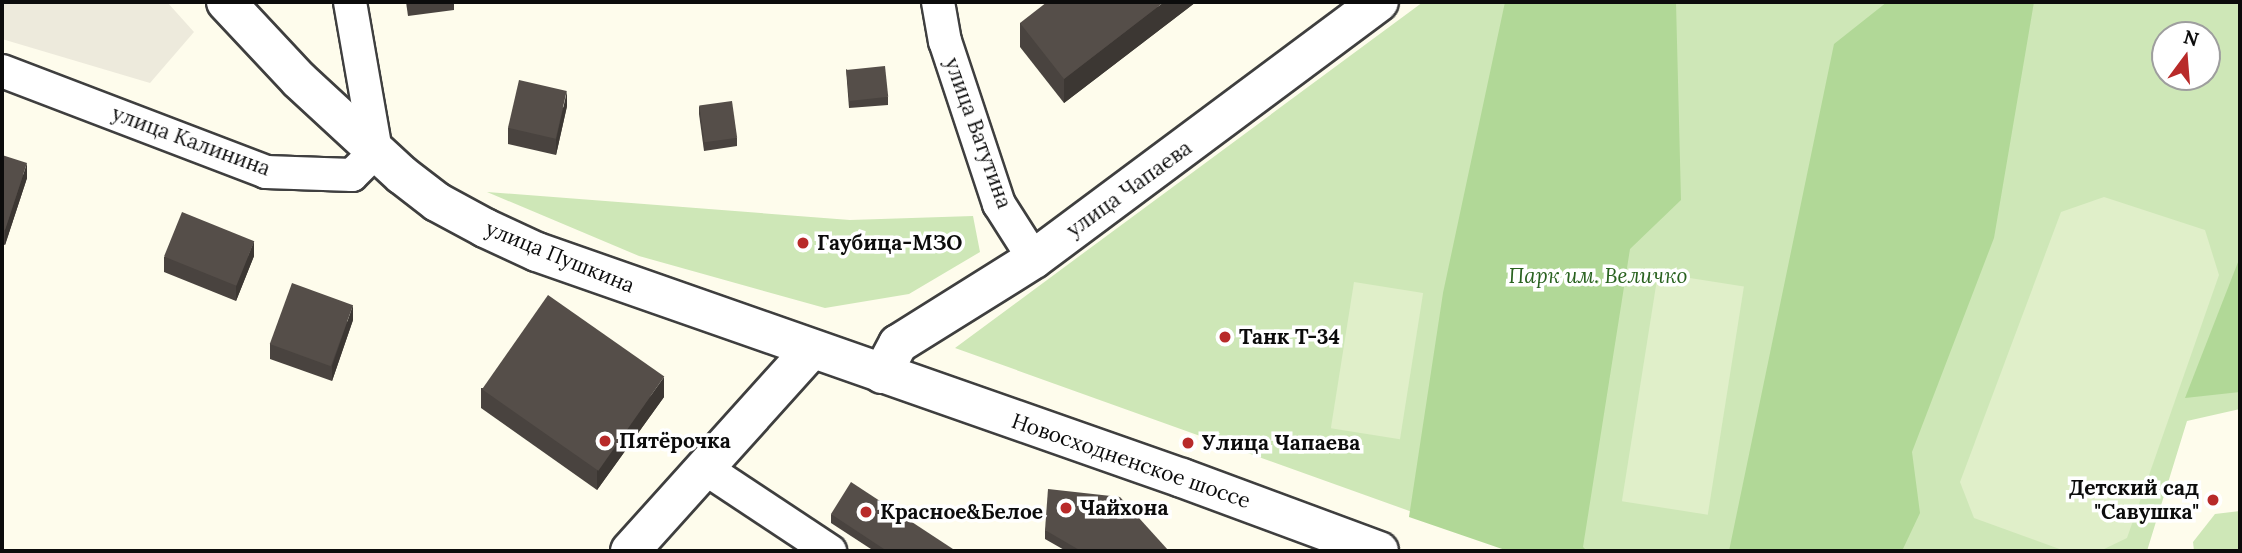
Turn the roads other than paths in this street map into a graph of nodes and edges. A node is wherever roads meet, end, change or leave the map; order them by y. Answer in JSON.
{"nodes":[{"id":1,"x":226,"y":2,"type":"edge"},
{"id":2,"x":350,"y":2,"type":"edge"},
{"id":3,"x":938,"y":2,"type":"edge"},
{"id":4,"x":1379,"y":2,"type":"edge"},
{"id":5,"x":2,"y":71,"type":"edge"},
{"id":6,"x":376,"y":151,"type":"junction"},
{"id":7,"x":1034,"y":258,"type":"junction"},
{"id":8,"x":812,"y":349,"type":"junction"},
{"id":9,"x":882,"y":374,"type":"junction"},
{"id":10,"x":706,"y":469,"type":"junction"},
{"id":11,"x":630,"y":551,"type":"edge"},
{"id":12,"x":830,"y":551,"type":"edge"},
{"id":13,"x":1379,"y":551,"type":"edge"}],
"edges":[{"from":1,"to":6,"type":"street","name":"улица Пушкина"},
{"from":2,"to":6,"type":"street"},
{"from":3,"to":7,"type":"street","name":"улица Ватутина"},
{"from":4,"to":7,"type":"street","name":"улица Чапаева"},
{"from":5,"to":6,"type":"street","name":"улица Калинина"},
{"from":6,"to":8,"type":"street","name":"улица Пушкина"},
{"from":7,"to":9,"type":"street","name":"улица Чапаева"},
{"from":8,"to":9,"type":"street","name":"улица Пушкина"},
{"from":8,"to":10,"type":"street"},
{"from":9,"to":13,"type":"street","name":"Новосходненское шоссе"},
{"from":10,"to":11,"type":"street"},
{"from":10,"to":12,"type":"street"}]}
